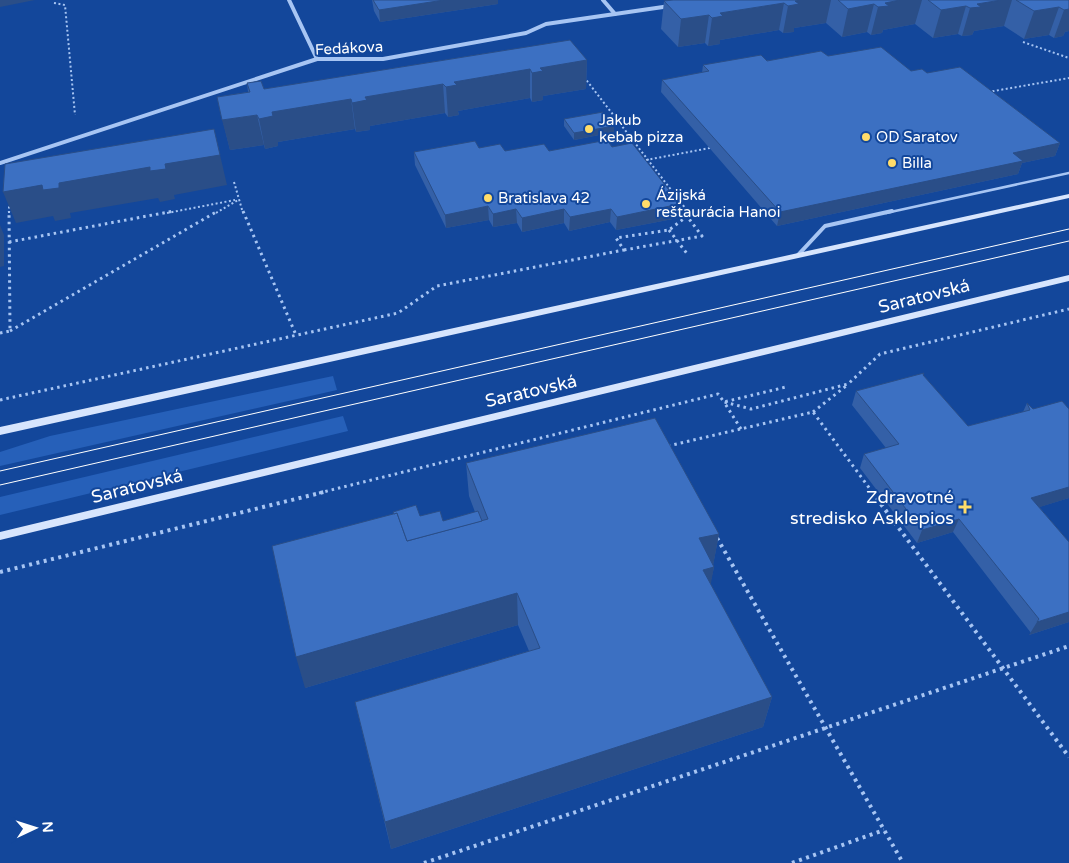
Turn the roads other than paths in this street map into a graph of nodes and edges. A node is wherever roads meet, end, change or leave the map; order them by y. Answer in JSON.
{"nodes":[{"id":1,"x":289,"y":0,"type":"edge"},
{"id":2,"x":603,"y":0,"type":"edge"},
{"id":3,"x":673,"y":5,"type":"edge"},
{"id":4,"x":615,"y":14,"type":"junction"},
{"id":5,"x":317,"y":59,"type":"junction"},
{"id":6,"x":0,"y":163,"type":"edge"},
{"id":7,"x":1069,"y":173,"type":"edge"},
{"id":8,"x":1069,"y":196,"type":"edge"},
{"id":9,"x":796,"y":257,"type":"junction"},
{"id":10,"x":1069,"y":278,"type":"edge"},
{"id":11,"x":0,"y":431,"type":"edge"},
{"id":12,"x":0,"y":536,"type":"edge"}],
"edges":[{"from":1,"to":5,"type":"street"},
{"from":2,"to":4,"type":"street"},
{"from":3,"to":4,"type":"street","name":"Fedákova"},
{"from":4,"to":5,"type":"street","name":"Fedákova"},
{"from":5,"to":6,"type":"street","name":"Fedákova"},
{"from":7,"to":9,"type":"lane"},
{"from":8,"to":9,"type":"main road"},
{"from":9,"to":11,"type":"main road"},
{"from":10,"to":12,"type":"main road","name":"Saratovská"}]}
